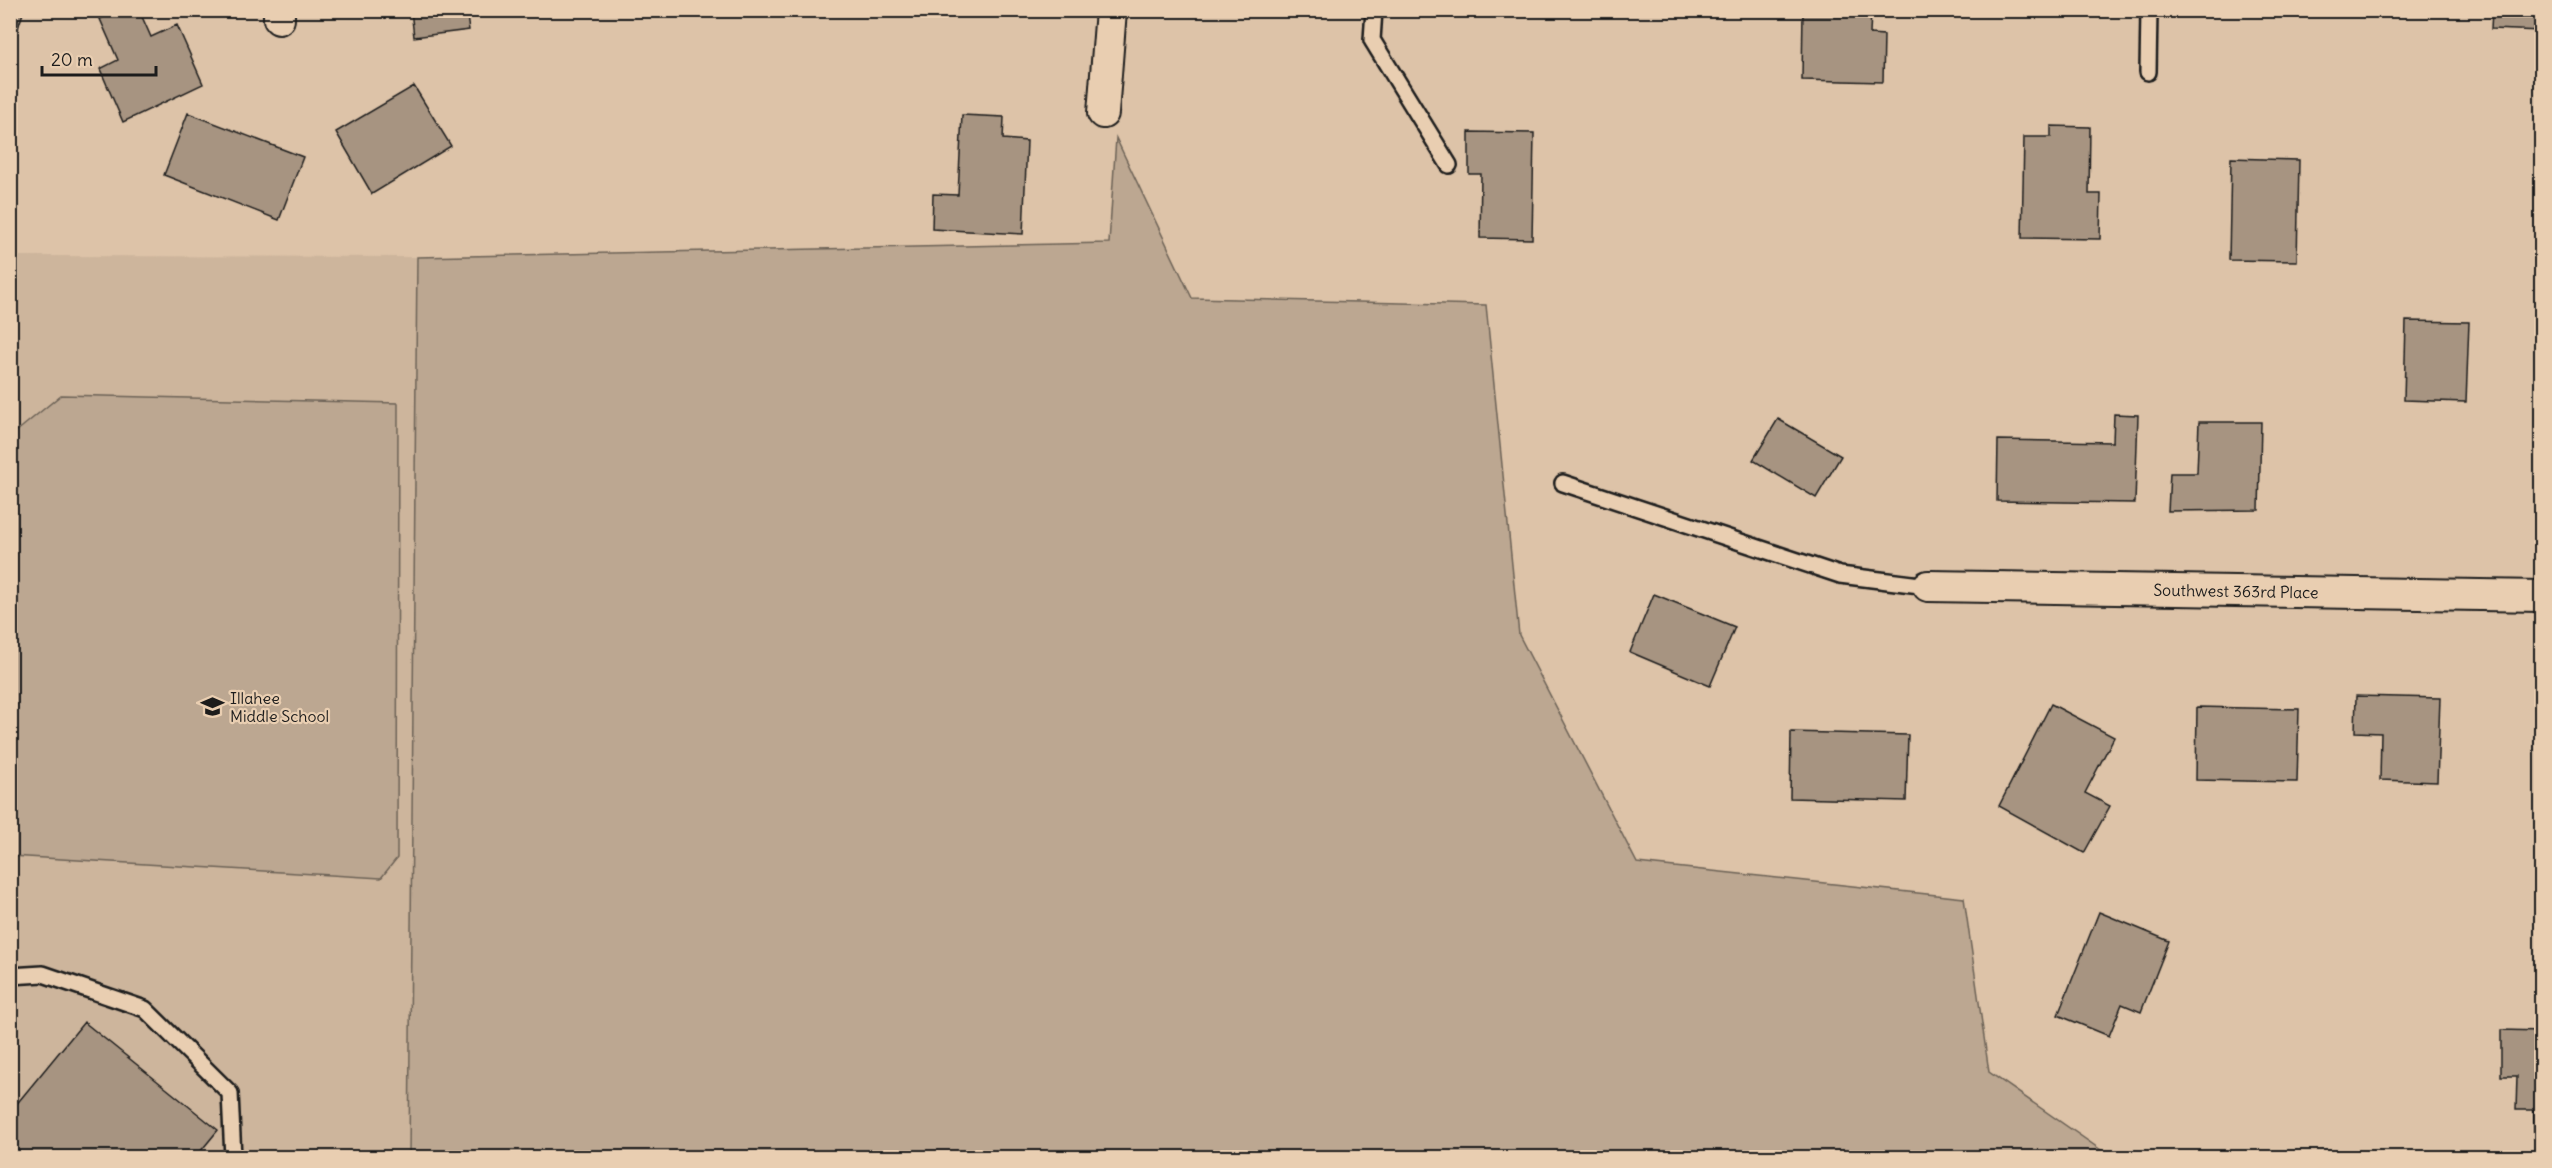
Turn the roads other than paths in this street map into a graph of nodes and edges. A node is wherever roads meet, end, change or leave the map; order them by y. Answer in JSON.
{"nodes":[{"id":1,"x":1111,"y":10,"type":"edge"},
{"id":2,"x":1374,"y":10,"type":"edge"},
{"id":3,"x":2149,"y":10,"type":"edge"},
{"id":4,"x":2148,"y":72,"type":"dead end"},
{"id":5,"x":1103,"y":113,"type":"dead end"},
{"id":6,"x":1449,"y":165,"type":"dead end"},
{"id":7,"x":1563,"y":483,"type":"dead end"},
{"id":8,"x":1928,"y":586,"type":"joint"},
{"id":9,"x":2541,"y":596,"type":"edge"},
{"id":10,"x":10,"y":976,"type":"edge"},
{"id":11,"x":233,"y":1158,"type":"edge"}],
"edges":[{"from":1,"to":5,"type":"street"},
{"from":2,"to":6,"type":"lane"},
{"from":3,"to":4,"type":"lane"},
{"from":7,"to":8,"type":"lane"},
{"from":8,"to":9,"type":"street","name":"Southwest 363rd Place"},
{"from":10,"to":11,"type":"lane"}]}
